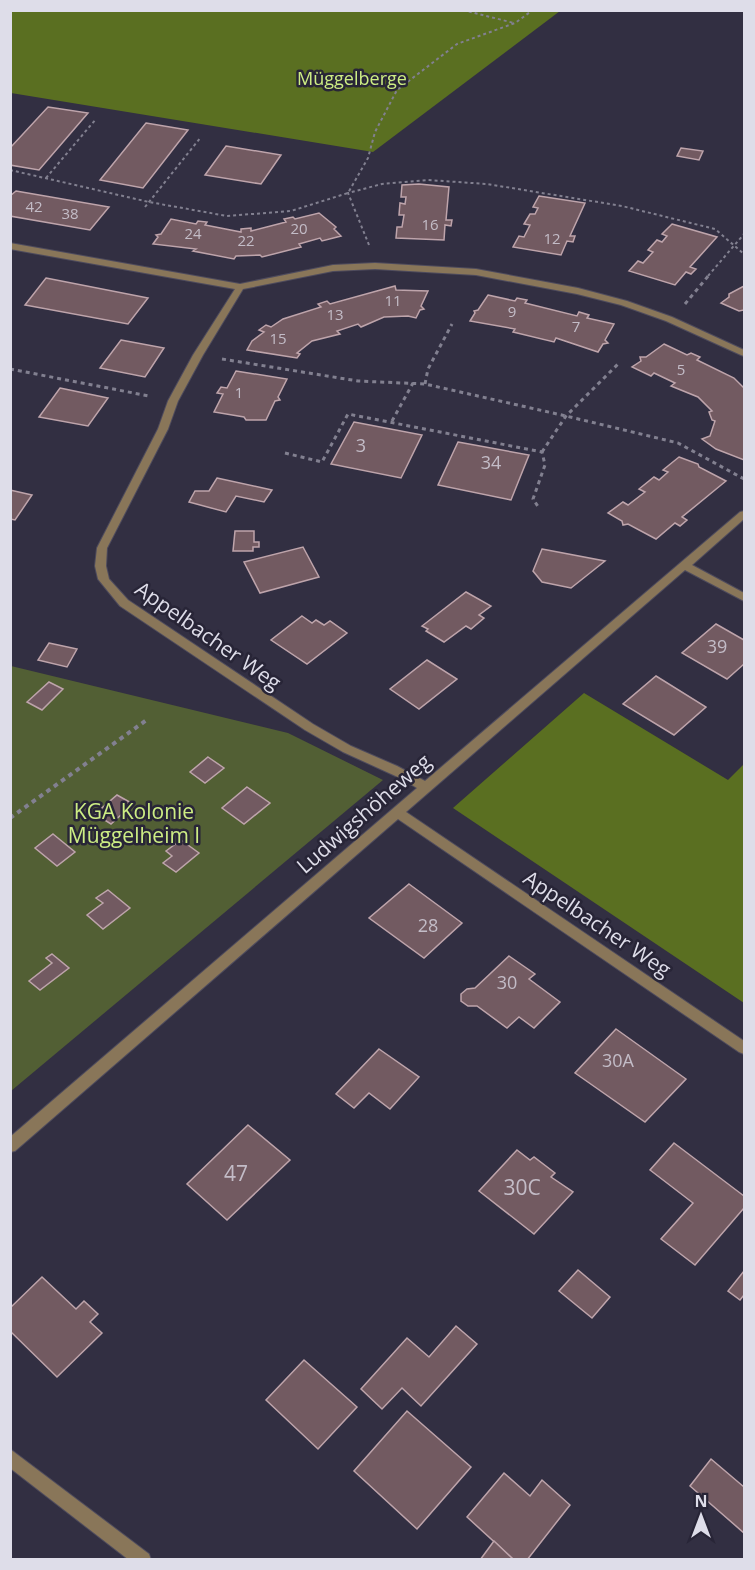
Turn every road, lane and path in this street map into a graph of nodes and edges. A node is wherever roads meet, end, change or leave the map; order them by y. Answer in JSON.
{"nodes":[{"id":1,"x":463,"y":10,"type":"edge"},
{"id":2,"x":533,"y":10,"type":"edge"},
{"id":3,"x":515,"y":23,"type":"junction"},
{"id":4,"x":96,"y":119,"type":"dead end"},
{"id":5,"x":201,"y":137,"type":"dead end"},
{"id":6,"x":10,"y":170,"type":"edge"},
{"id":7,"x":46,"y":178,"type":"junction"},
{"id":8,"x":348,"y":193,"type":"junction"},
{"id":9,"x":149,"y":202,"type":"junction"},
{"id":10,"x":145,"y":207,"type":"dead end"},
{"id":11,"x":744,"y":234,"type":"edge"},
{"id":12,"x":734,"y":244,"type":"junction"},
{"id":13,"x":10,"y":246,"type":"edge"},
{"id":14,"x":371,"y":252,"type":"dead end"},
{"id":15,"x":744,"y":254,"type":"edge"},
{"id":16,"x":240,"y":287,"type":"junction"},
{"id":17,"x":669,"y":319,"type":"junction"},
{"id":18,"x":452,"y":324,"type":"dead end"},
{"id":19,"x":744,"y":353,"type":"edge"},
{"id":20,"x":198,"y":355,"type":"junction"},
{"id":21,"x":620,"y":362,"type":"dead end"},
{"id":22,"x":10,"y":369,"type":"edge"},
{"id":23,"x":413,"y":383,"type":"junction"},
{"id":24,"x":425,"y":384,"type":"junction"},
{"id":25,"x":173,"y":401,"type":"junction"},
{"id":26,"x":566,"y":416,"type":"junction"},
{"id":27,"x":392,"y":421,"type":"junction"},
{"id":28,"x":542,"y":452,"type":"junction"},
{"id":29,"x":285,"y":453,"type":"dead end"},
{"id":30,"x":744,"y":479,"type":"edge"},
{"id":31,"x":539,"y":508,"type":"dead end"},
{"id":32,"x":744,"y":514,"type":"edge"},
{"id":33,"x":686,"y":566,"type":"junction"},
{"id":34,"x":744,"y":597,"type":"edge"},
{"id":35,"x":148,"y":719,"type":"dead end"},
{"id":36,"x":426,"y":788,"type":"junction"},
{"id":37,"x":398,"y":813,"type":"junction"},
{"id":38,"x":10,"y":818,"type":"edge"},
{"id":39,"x":744,"y":1048,"type":"edge"},
{"id":40,"x":10,"y":1146,"type":"edge"},
{"id":41,"x":10,"y":1457,"type":"edge"},
{"id":42,"x":143,"y":1560,"type":"edge"}],
"edges":[{"from":1,"to":3,"type":"path"},
{"from":2,"to":3,"type":"path"},
{"from":3,"to":8,"type":"path"},
{"from":4,"to":7,"type":"path"},
{"from":5,"to":9,"type":"path"},
{"from":6,"to":7,"type":"path"},
{"from":7,"to":9,"type":"path"},
{"from":8,"to":9,"type":"path"},
{"from":8,"to":12,"type":"path"},
{"from":8,"to":14,"type":"path"},
{"from":9,"to":10,"type":"path"},
{"from":11,"to":12,"type":"path"},
{"from":12,"to":15,"type":"path"},
{"from":12,"to":17,"type":"path"},
{"from":13,"to":16,"type":"street"},
{"from":16,"to":17,"type":"street"},
{"from":16,"to":20,"type":"street","name":"Appelbacher Weg"},
{"from":17,"to":19,"type":"street"},
{"from":18,"to":24,"type":"path"},
{"from":20,"to":23,"type":"path"},
{"from":20,"to":25,"type":"street","name":"Appelbacher Weg"},
{"from":21,"to":26,"type":"path"},
{"from":22,"to":25,"type":"path"},
{"from":23,"to":24,"type":"path"},
{"from":23,"to":27,"type":"path"},
{"from":24,"to":26,"type":"path"},
{"from":25,"to":36,"type":"street","name":"Appelbacher Weg"},
{"from":26,"to":28,"type":"path"},
{"from":26,"to":30,"type":"path"},
{"from":27,"to":28,"type":"path"},
{"from":27,"to":29,"type":"path"},
{"from":28,"to":31,"type":"path"},
{"from":32,"to":33,"type":"street","name":"Ludwigshöheweg"},
{"from":33,"to":34,"type":"street"},
{"from":33,"to":36,"type":"street","name":"Ludwigshöheweg"},
{"from":35,"to":38,"type":"path"},
{"from":36,"to":37,"type":"street","name":"Ludwigshöheweg"},
{"from":37,"to":39,"type":"street","name":"Appelbacher Weg"},
{"from":37,"to":40,"type":"street","name":"Ludwigshöheweg"},
{"from":41,"to":42,"type":"street"}]}
